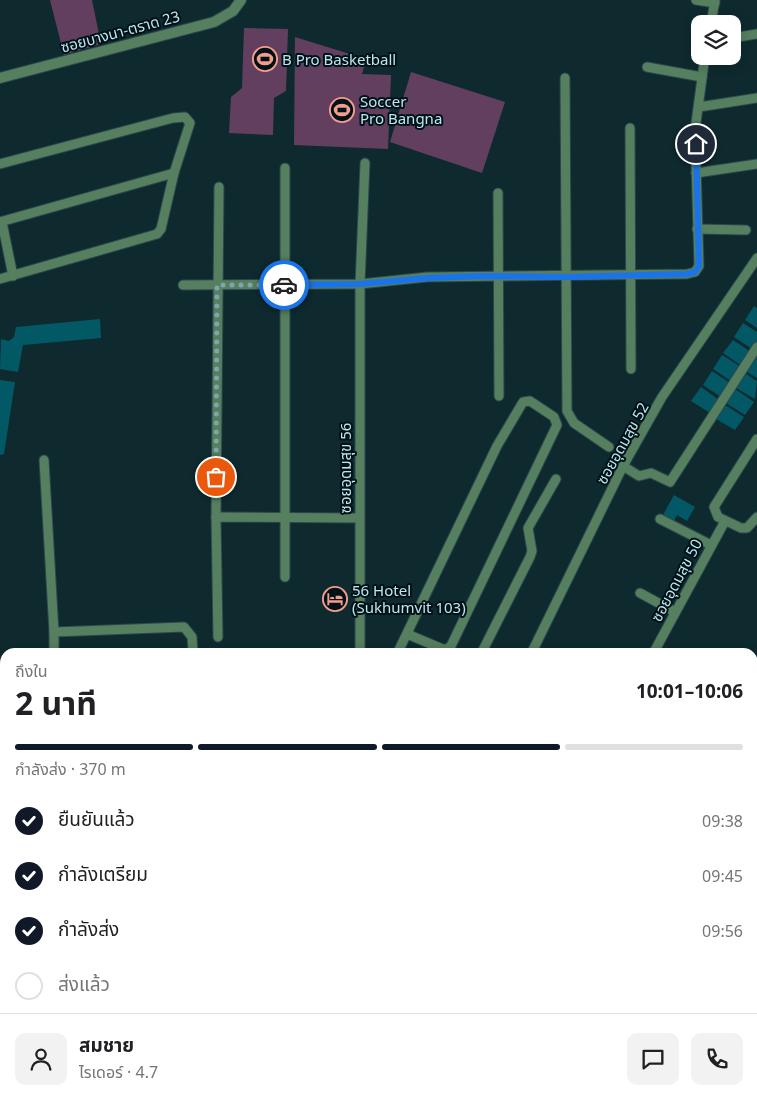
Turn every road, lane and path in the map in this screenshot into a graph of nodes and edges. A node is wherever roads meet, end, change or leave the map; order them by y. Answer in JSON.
{"nodes":[{"id":1,"x":240,"y":0,"type":"edge"},
{"id":2,"x":696,"y":0,"type":"edge"},
{"id":3,"x":715,"y":2,"type":"edge"},
{"id":4,"x":713,"y":15,"type":"edge"},
{"id":5,"x":757,"y":34,"type":"edge"},
{"id":6,"x":741,"y":37,"type":"edge"},
{"id":7,"x":704,"y":65,"type":"edge"},
{"id":8,"x":646,"y":67,"type":"dead end"},
{"id":9,"x":702,"y":77,"type":"junction"},
{"id":10,"x":0,"y":78,"type":"edge"},
{"id":11,"x":565,"y":78,"type":"dead end"},
{"id":12,"x":757,"y":98,"type":"edge"},
{"id":13,"x":699,"y":107,"type":"junction"},
{"id":14,"x":630,"y":128,"type":"dead end"},
{"id":15,"x":365,"y":163,"type":"dead end"},
{"id":16,"x":0,"y":164,"type":"edge"},
{"id":17,"x":757,"y":164,"type":"edge"},
{"id":18,"x":285,"y":168,"type":"dead end"},
{"id":19,"x":174,"y":173,"type":"junction"},
{"id":20,"x":696,"y":173,"type":"junction"},
{"id":21,"x":219,"y":187,"type":"dead end"},
{"id":22,"x":498,"y":193,"type":"dead end"},
{"id":23,"x":1,"y":222,"type":"edge"},
{"id":24,"x":697,"y":230,"type":"junction"},
{"id":25,"x":746,"y":230,"type":"dead end"},
{"id":26,"x":757,"y":258,"type":"edge"},
{"id":27,"x":630,"y":274,"type":"junction"},
{"id":28,"x":13,"y":276,"type":"junction"},
{"id":29,"x":498,"y":276,"type":"junction"},
{"id":30,"x":566,"y":277,"type":"junction"},
{"id":31,"x":0,"y":279,"type":"edge"},
{"id":32,"x":360,"y":284,"type":"junction"},
{"id":33,"x":183,"y":285,"type":"dead end"},
{"id":34,"x":217,"y":285,"type":"junction"},
{"id":35,"x":284,"y":285,"type":"junction"},
{"id":36,"x":757,"y":347,"type":"edge"},
{"id":37,"x":631,"y":369,"type":"dead end"},
{"id":38,"x":499,"y":396,"type":"dead end"},
{"id":39,"x":757,"y":439,"type":"edge"},
{"id":40,"x":610,"y":448,"type":"dead end"},
{"id":41,"x":44,"y":460,"type":"dead end"},
{"id":42,"x":623,"y":466,"type":"junction"},
{"id":43,"x":556,"y":479,"type":"dead end"},
{"id":44,"x":284,"y":516,"type":"junction"},
{"id":45,"x":216,"y":517,"type":"junction"},
{"id":46,"x":757,"y":517,"type":"edge"},
{"id":47,"x":358,"y":518,"type":"junction"},
{"id":48,"x":660,"y":519,"type":"dead end"},
{"id":49,"x":724,"y":522,"type":"junction"},
{"id":50,"x":711,"y":544,"type":"junction"},
{"id":51,"x":284,"y":577,"type":"dead end"},
{"id":52,"x":640,"y":593,"type":"dead end"},
{"id":53,"x":675,"y":612,"type":"junction"},
{"id":54,"x":54,"y":632,"type":"junction"},
{"id":55,"x":407,"y":634,"type":"junction"},
{"id":56,"x":218,"y":637,"type":"dead end"},
{"id":57,"x":54,"y":648,"type":"edge"},
{"id":58,"x":193,"y":648,"type":"edge"},
{"id":59,"x":360,"y":648,"type":"edge"},
{"id":60,"x":400,"y":648,"type":"edge"},
{"id":61,"x":440,"y":648,"type":"edge"},
{"id":62,"x":448,"y":648,"type":"edge"},
{"id":63,"x":484,"y":648,"type":"edge"},
{"id":64,"x":534,"y":648,"type":"edge"},
{"id":65,"x":656,"y":648,"type":"edge"}],
"edges":[{"from":1,"to":10,"type":"street","name":"ซอยบางนา-ตราด 23"},
{"from":2,"to":3,"type":"street"},
{"from":3,"to":4,"type":"street"},
{"from":5,"to":6,"type":"street"},
{"from":7,"to":9,"type":"street"},
{"from":8,"to":9,"type":"street"},
{"from":9,"to":13,"type":"street"},
{"from":11,"to":30,"type":"street"},
{"from":12,"to":13,"type":"street"},
{"from":13,"to":20,"type":"street"},
{"from":14,"to":27,"type":"street"},
{"from":15,"to":32,"type":"street","name":"ซอยอุดมสุข 56"},
{"from":16,"to":19,"type":"street"},
{"from":17,"to":20,"type":"street"},
{"from":18,"to":35,"type":"street"},
{"from":19,"to":23,"type":"street"},
{"from":19,"to":28,"type":"street"},
{"from":20,"to":24,"type":"street"},
{"from":21,"to":34,"type":"street"},
{"from":22,"to":29,"type":"street"},
{"from":23,"to":28,"type":"street"},
{"from":24,"to":25,"type":"street"},
{"from":24,"to":27,"type":"street"},
{"from":26,"to":42,"type":"street","name":"ซอยอุดมสุข 52"},
{"from":27,"to":30,"type":"street"},
{"from":27,"to":37,"type":"street"},
{"from":28,"to":31,"type":"street"},
{"from":29,"to":30,"type":"street"},
{"from":29,"to":32,"type":"street"},
{"from":29,"to":38,"type":"street"},
{"from":30,"to":40,"type":"street"},
{"from":32,"to":35,"type":"street"},
{"from":32,"to":47,"type":"street","name":"ซอยอุดมสุข 56"},
{"from":33,"to":34,"type":"street"},
{"from":34,"to":35,"type":"street"},
{"from":34,"to":45,"type":"street"},
{"from":35,"to":44,"type":"street"},
{"from":36,"to":42,"type":"street"},
{"from":39,"to":49,"type":"street"},
{"from":41,"to":54,"type":"street"},
{"from":42,"to":64,"type":"street","name":"ซอยอุดมสุข 52"},
{"from":43,"to":63,"type":"street"},
{"from":44,"to":45,"type":"street"},
{"from":44,"to":47,"type":"street"},
{"from":44,"to":51,"type":"street"},
{"from":45,"to":56,"type":"street"},
{"from":46,"to":49,"type":"street"},
{"from":47,"to":59,"type":"street","name":"ซอยอุดมสุข 56"},
{"from":48,"to":50,"type":"street"},
{"from":49,"to":50,"type":"street","name":"ซอยอุดมสุข 50"},
{"from":50,"to":53,"type":"street","name":"ซอยอุดมสุข 50"},
{"from":52,"to":53,"type":"street"},
{"from":53,"to":65,"type":"street","name":"ซอยอุดมสุข 50"},
{"from":54,"to":57,"type":"street"},
{"from":54,"to":58,"type":"street"},
{"from":55,"to":60,"type":"street"},
{"from":55,"to":61,"type":"street"},
{"from":55,"to":62,"type":"street"}]}
